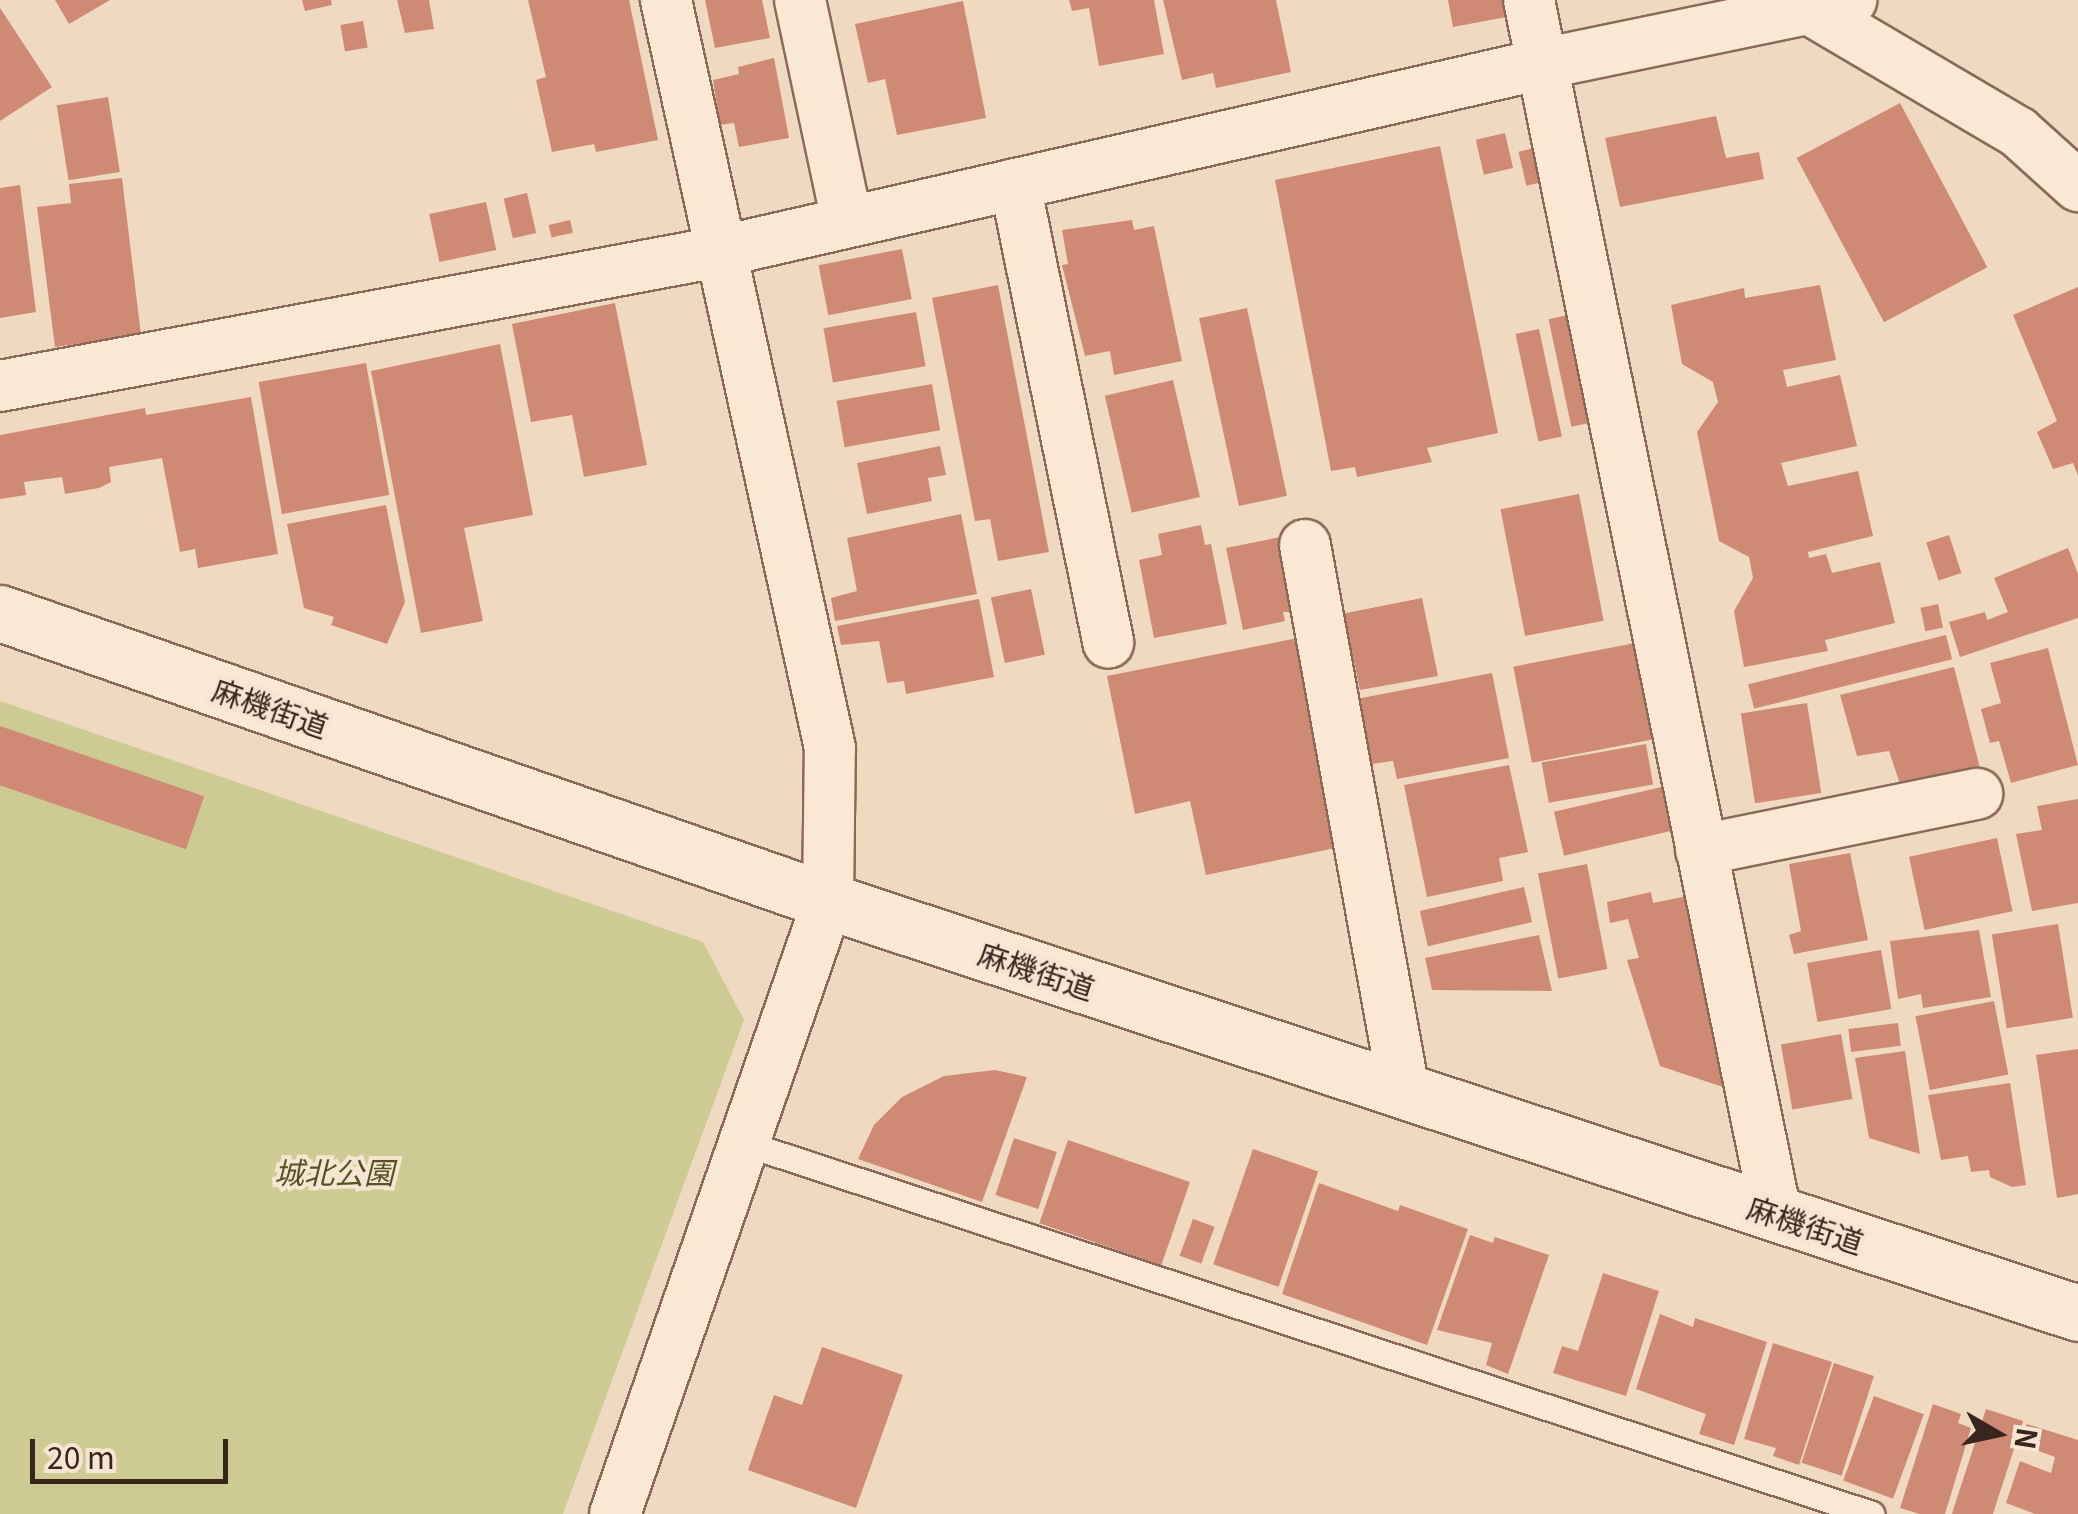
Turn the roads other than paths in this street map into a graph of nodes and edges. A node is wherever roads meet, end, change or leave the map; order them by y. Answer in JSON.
{"nodes":[{"id":1,"x":666,"y":0,"type":"edge"},
{"id":2,"x":800,"y":0,"type":"edge"},
{"id":3,"x":1529,"y":0,"type":"edge"},
{"id":4,"x":1830,"y":4,"type":"edge"},
{"id":5,"x":1542,"y":64,"type":"junction"},
{"id":6,"x":1016,"y":184,"type":"junction"},
{"id":7,"x":2078,"y":186,"type":"edge"},
{"id":8,"x":847,"y":222,"type":"junction"},
{"id":9,"x":718,"y":252,"type":"junction"},
{"id":10,"x":0,"y":386,"type":"edge"},
{"id":11,"x":1305,"y":545,"type":"dead end"},
{"id":12,"x":0,"y":613,"type":"edge"},
{"id":13,"x":1108,"y":643,"type":"dead end"},
{"id":14,"x":1977,"y":794,"type":"dead end"},
{"id":15,"x":1701,"y":850,"type":"junction"},
{"id":16,"x":828,"y":901,"type":"junction"},
{"id":17,"x":1404,"y":1092,"type":"junction"},
{"id":18,"x":744,"y":1143,"type":"junction"},
{"id":19,"x":1776,"y":1214,"type":"junction"},
{"id":20,"x":2078,"y":1314,"type":"edge"},
{"id":21,"x":615,"y":1514,"type":"edge"},
{"id":22,"x":1872,"y":1514,"type":"edge"}],
"edges":[{"from":1,"to":9,"type":"street"},
{"from":2,"to":8,"type":"street"},
{"from":3,"to":5,"type":"street"},
{"from":4,"to":5,"type":"street"},
{"from":4,"to":7,"type":"street"},
{"from":5,"to":6,"type":"street"},
{"from":5,"to":15,"type":"street"},
{"from":6,"to":8,"type":"street"},
{"from":6,"to":13,"type":"street"},
{"from":8,"to":9,"type":"street"},
{"from":9,"to":10,"type":"street"},
{"from":9,"to":16,"type":"street"},
{"from":11,"to":17,"type":"street"},
{"from":12,"to":16,"type":"street","name":"麻機街道"},
{"from":14,"to":15,"type":"street"},
{"from":15,"to":19,"type":"street"},
{"from":16,"to":17,"type":"street","name":"麻機街道"},
{"from":16,"to":18,"type":"street"},
{"from":17,"to":19,"type":"street","name":"麻機街道"},
{"from":18,"to":21,"type":"street"},
{"from":18,"to":22,"type":"lane"},
{"from":19,"to":20,"type":"street","name":"麻機街道"}]}
